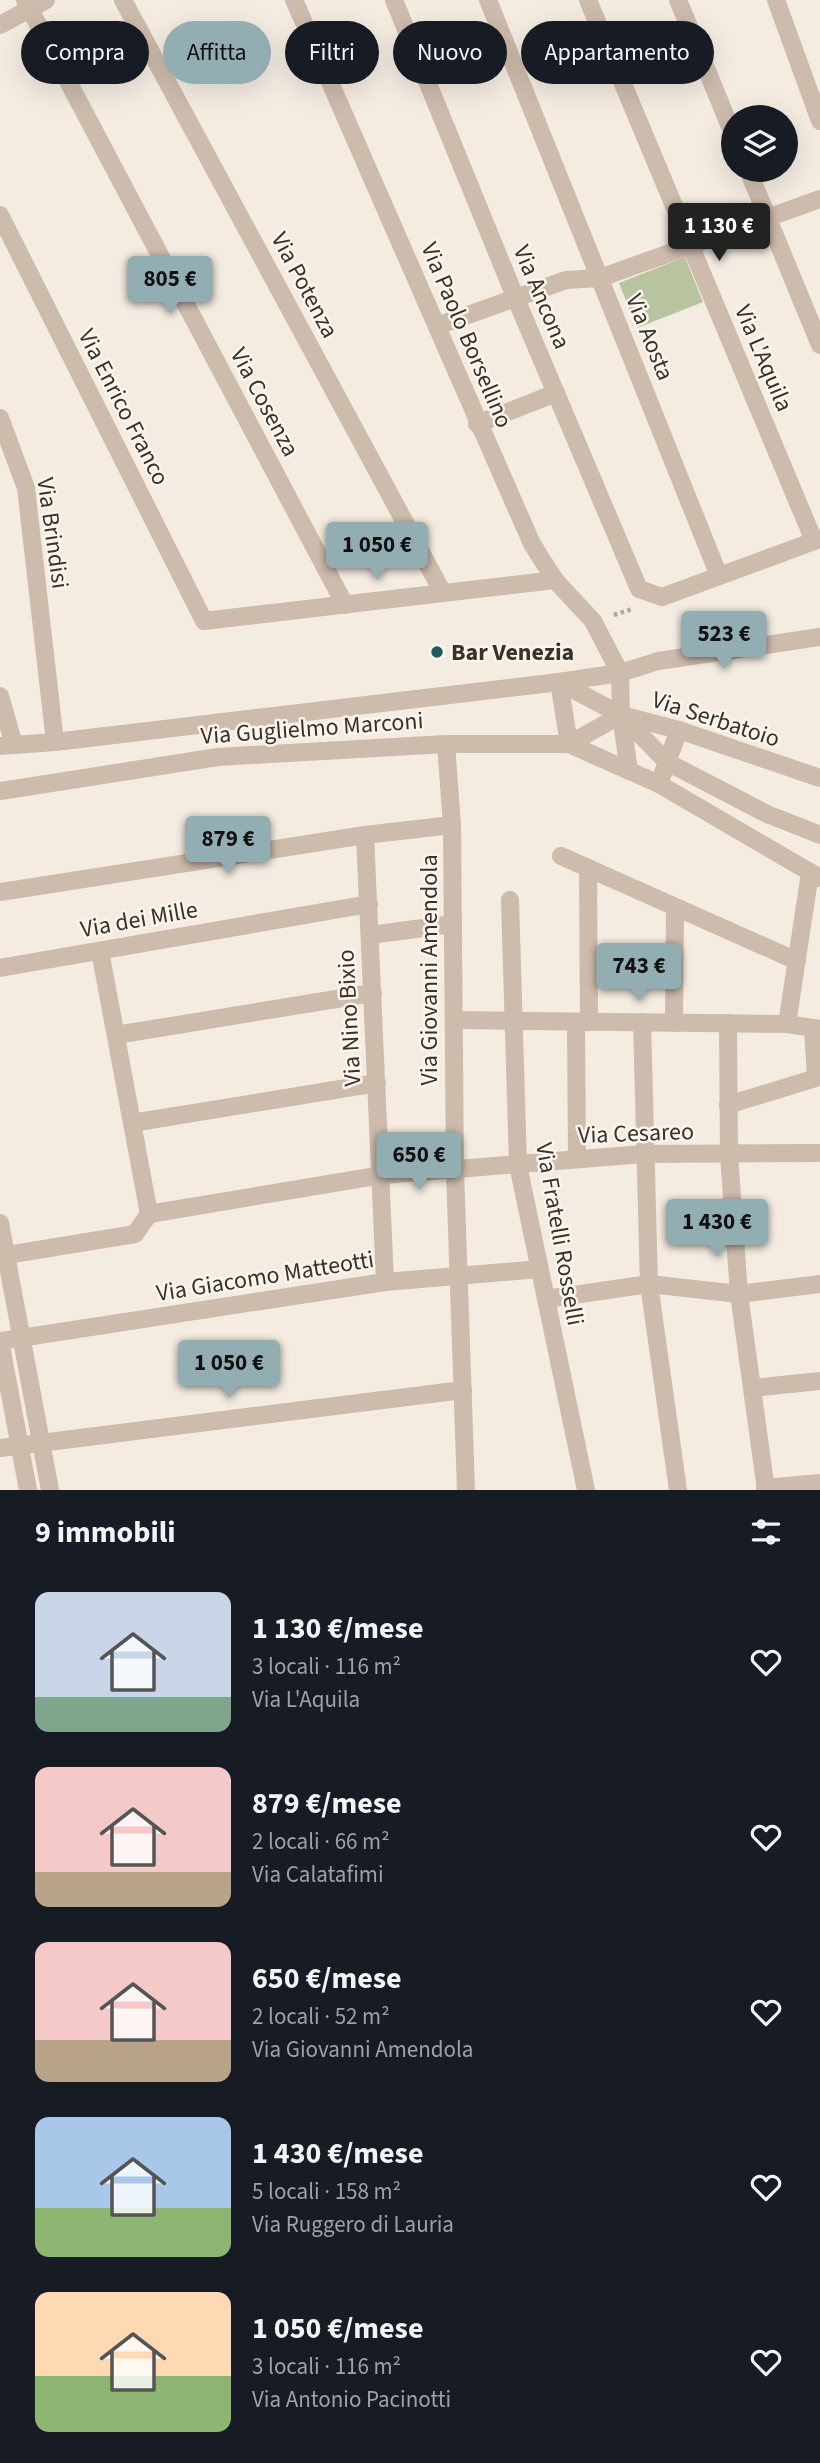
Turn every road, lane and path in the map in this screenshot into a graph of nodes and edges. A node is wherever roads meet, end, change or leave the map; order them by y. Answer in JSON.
{"nodes":[{"id":1,"x":46,"y":0,"type":"edge"},
{"id":2,"x":123,"y":0,"type":"edge"},
{"id":3,"x":294,"y":0,"type":"edge"},
{"id":4,"x":394,"y":0,"type":"edge"},
{"id":5,"x":488,"y":0,"type":"edge"},
{"id":6,"x":588,"y":0,"type":"edge"},
{"id":7,"x":678,"y":0,"type":"edge"},
{"id":8,"x":776,"y":0,"type":"edge"},
{"id":9,"x":27,"y":5,"type":"edge"},
{"id":10,"x":0,"y":24,"type":"edge"},
{"id":11,"x":721,"y":105,"type":"edge"},
{"id":12,"x":820,"y":121,"type":"edge"},
{"id":13,"x":753,"y":182,"type":"edge"},
{"id":14,"x":820,"y":199,"type":"edge"},
{"id":15,"x":0,"y":215,"type":"edge"},
{"id":16,"x":768,"y":218,"type":"junction"},
{"id":17,"x":690,"y":245,"type":"junction"},
{"id":18,"x":600,"y":278,"type":"junction"},
{"id":19,"x":516,"y":299,"type":"junction"},
{"id":20,"x":437,"y":326,"type":"junction"},
{"id":21,"x":820,"y":345,"type":"edge"},
{"id":22,"x":556,"y":393,"type":"junction"},
{"id":23,"x":0,"y":418,"type":"edge"},
{"id":24,"x":477,"y":424,"type":"junction"},
{"id":25,"x":817,"y":540,"type":"edge"},
{"id":26,"x":719,"y":576,"type":"junction"},
{"id":27,"x":555,"y":580,"type":"junction"},
{"id":28,"x":443,"y":593,"type":"junction"},
{"id":29,"x":345,"y":605,"type":"junction"},
{"id":30,"x":820,"y":637,"type":"edge"},
{"id":31,"x":620,"y":673,"type":"junction"},
{"id":32,"x":559,"y":682,"type":"junction"},
{"id":33,"x":0,"y":696,"type":"edge"},
{"id":34,"x":621,"y":715,"type":"junction"},
{"id":35,"x":679,"y":730,"type":"junction"},
{"id":36,"x":55,"y":742,"type":"junction"},
{"id":37,"x":446,"y":744,"type":"junction"},
{"id":38,"x":569,"y":744,"type":"junction"},
{"id":39,"x":7,"y":745,"type":"edge"},
{"id":40,"x":667,"y":762,"type":"junction"},
{"id":41,"x":629,"y":771,"type":"junction"},
{"id":42,"x":820,"y":778,"type":"edge"},
{"id":43,"x":659,"y":784,"type":"junction"},
{"id":44,"x":0,"y":790,"type":"edge"},
{"id":45,"x":452,"y":825,"type":"junction"},
{"id":46,"x":365,"y":835,"type":"junction"},
{"id":47,"x":820,"y":835,"type":"edge"},
{"id":48,"x":561,"y":856,"type":"dead end"},
{"id":49,"x":588,"y":868,"type":"junction"},
{"id":50,"x":815,"y":876,"type":"edge"},
{"id":51,"x":0,"y":892,"type":"edge"},
{"id":52,"x":510,"y":900,"type":"dead end"},
{"id":53,"x":369,"y":904,"type":"junction"},
{"id":54,"x":675,"y":907,"type":"junction"},
{"id":55,"x":453,"y":924,"type":"junction"},
{"id":56,"x":370,"y":935,"type":"junction"},
{"id":57,"x":100,"y":951,"type":"junction"},
{"id":58,"x":797,"y":961,"type":"junction"},
{"id":59,"x":0,"y":968,"type":"edge"},
{"id":60,"x":373,"y":993,"type":"junction"},
{"id":61,"x":455,"y":1020,"type":"junction"},
{"id":62,"x":512,"y":1021,"type":"junction"},
{"id":63,"x":583,"y":1022,"type":"junction"},
{"id":64,"x":642,"y":1022,"type":"junction"},
{"id":65,"x":674,"y":1023,"type":"junction"},
{"id":66,"x":728,"y":1023,"type":"junction"},
{"id":67,"x":787,"y":1024,"type":"junction"},
{"id":68,"x":817,"y":1029,"type":"edge"},
{"id":69,"x":116,"y":1035,"type":"junction"},
{"id":70,"x":377,"y":1083,"type":"junction"},
{"id":71,"x":728,"y":1105,"type":"junction"},
{"id":72,"x":132,"y":1123,"type":"junction"},
{"id":73,"x":820,"y":1153,"type":"edge"},
{"id":74,"x":644,"y":1154,"type":"junction"},
{"id":75,"x":729,"y":1155,"type":"junction"},
{"id":76,"x":577,"y":1158,"type":"junction"},
{"id":77,"x":518,"y":1165,"type":"junction"},
{"id":78,"x":454,"y":1171,"type":"junction"},
{"id":79,"x":382,"y":1175,"type":"junction"},
{"id":80,"x":149,"y":1214,"type":"junction"},
{"id":81,"x":0,"y":1223,"type":"edge"},
{"id":82,"x":3,"y":1256,"type":"edge"},
{"id":83,"x":540,"y":1269,"type":"junction"},
{"id":84,"x":458,"y":1275,"type":"junction"},
{"id":85,"x":385,"y":1282,"type":"junction"},
{"id":86,"x":649,"y":1284,"type":"junction"},
{"id":87,"x":820,"y":1284,"type":"edge"},
{"id":88,"x":739,"y":1293,"type":"junction"},
{"id":89,"x":546,"y":1298,"type":"junction"},
{"id":90,"x":22,"y":1338,"type":"junction"},
{"id":91,"x":0,"y":1341,"type":"edge"},
{"id":92,"x":820,"y":1381,"type":"edge"},
{"id":93,"x":753,"y":1388,"type":"junction"},
{"id":94,"x":463,"y":1390,"type":"junction"},
{"id":95,"x":41,"y":1443,"type":"junction"},
{"id":96,"x":19,"y":1446,"type":"junction"},
{"id":97,"x":0,"y":1448,"type":"edge"},
{"id":98,"x":820,"y":1483,"type":"edge"},
{"id":99,"x":766,"y":1489,"type":"edge"},
{"id":100,"x":28,"y":1490,"type":"edge"},
{"id":101,"x":50,"y":1490,"type":"edge"},
{"id":102,"x":466,"y":1490,"type":"edge"},
{"id":103,"x":586,"y":1490,"type":"edge"},
{"id":104,"x":678,"y":1490,"type":"edge"}],
"edges":[{"from":1,"to":9,"type":"street"},
{"from":2,"to":28,"type":"street","name":"Via Potenza"},
{"from":3,"to":20,"type":"street","name":"Via Paolo Borsellino"},
{"from":4,"to":19,"type":"street","name":"Via Ancona"},
{"from":5,"to":18,"type":"street","name":"Via Aosta"},
{"from":6,"to":17,"type":"street","name":"Via L'Aquila"},
{"from":7,"to":11,"type":"street"},
{"from":8,"to":12,"type":"street"},
{"from":9,"to":10,"type":"street"},
{"from":9,"to":29,"type":"street","name":"Via Cosenza"},
{"from":13,"to":16,"type":"street"},
{"from":14,"to":16,"type":"street"},
{"from":15,"to":29,"type":"street","name":"Via Enrico Franco"},
{"from":16,"to":17,"type":"street"},
{"from":16,"to":21,"type":"street"},
{"from":17,"to":18,"type":"street"},
{"from":17,"to":25,"type":"street","name":"Via L'Aquila"},
{"from":18,"to":19,"type":"street"},
{"from":18,"to":26,"type":"street","name":"Via Aosta"},
{"from":19,"to":20,"type":"street"},
{"from":19,"to":22,"type":"street","name":"Via Ancona"},
{"from":20,"to":24,"type":"street","name":"Via Paolo Borsellino"},
{"from":22,"to":24,"type":"street"},
{"from":22,"to":26,"type":"street","name":"Via Ancona"},
{"from":23,"to":36,"type":"street","name":"Via Brindisi"},
{"from":24,"to":27,"type":"street","name":"Via Paolo Borsellino"},
{"from":25,"to":26,"type":"street"},
{"from":27,"to":28,"type":"street"},
{"from":27,"to":31,"type":"street","name":"Via Paolo Borsellino"},
{"from":28,"to":29,"type":"street"},
{"from":30,"to":31,"type":"street","name":"Via Guglielmo Marconi"},
{"from":31,"to":32,"type":"street","name":"Via Guglielmo Marconi"},
{"from":31,"to":34,"type":"street"},
{"from":32,"to":34,"type":"street"},
{"from":32,"to":36,"type":"street","name":"Via Guglielmo Marconi"},
{"from":32,"to":38,"type":"street"},
{"from":33,"to":39,"type":"street"},
{"from":34,"to":35,"type":"street","name":"Via Serbatoio"},
{"from":34,"to":38,"type":"street","name":"Via Guglielmo Marconi"},
{"from":34,"to":40,"type":"street","name":"Via Serbatoio"},
{"from":34,"to":41,"type":"street"},
{"from":35,"to":40,"type":"street"},
{"from":35,"to":42,"type":"street","name":"Via Serbatoio"},
{"from":36,"to":39,"type":"street","name":"Via Guglielmo Marconi"},
{"from":37,"to":38,"type":"street","name":"Via Guglielmo Marconi"},
{"from":37,"to":44,"type":"street","name":"Via Guglielmo Marconi"},
{"from":37,"to":45,"type":"street","name":"Via Giovanni Amendola"},
{"from":38,"to":41,"type":"street"},
{"from":40,"to":43,"type":"street"},
{"from":40,"to":47,"type":"street","name":"Via Serbatoio"},
{"from":41,"to":43,"type":"street"},
{"from":43,"to":50,"type":"street"},
{"from":45,"to":46,"type":"street"},
{"from":45,"to":55,"type":"street","name":"Via Giovanni Amendola"},
{"from":46,"to":51,"type":"street"},
{"from":46,"to":53,"type":"street","name":"Via Nino Bixio"},
{"from":48,"to":49,"type":"street"},
{"from":49,"to":54,"type":"street"},
{"from":49,"to":63,"type":"street"},
{"from":50,"to":58,"type":"street"},
{"from":52,"to":62,"type":"street","name":"Via Fratelli Rosselli"},
{"from":53,"to":56,"type":"street","name":"Via Nino Bixio"},
{"from":53,"to":57,"type":"street","name":"Via dei Mille"},
{"from":54,"to":58,"type":"street"},
{"from":54,"to":65,"type":"street"},
{"from":55,"to":56,"type":"street"},
{"from":55,"to":61,"type":"street","name":"Via Giovanni Amendola"},
{"from":56,"to":60,"type":"street","name":"Via Nino Bixio"},
{"from":57,"to":59,"type":"street","name":"Via dei Mille"},
{"from":57,"to":69,"type":"street"},
{"from":58,"to":67,"type":"street"},
{"from":60,"to":69,"type":"street"},
{"from":60,"to":70,"type":"street","name":"Via Nino Bixio"},
{"from":61,"to":62,"type":"street"},
{"from":61,"to":78,"type":"street","name":"Via Giovanni Amendola"},
{"from":62,"to":63,"type":"street"},
{"from":62,"to":77,"type":"street","name":"Via Fratelli Rosselli"},
{"from":63,"to":64,"type":"street"},
{"from":63,"to":76,"type":"street"},
{"from":64,"to":65,"type":"street"},
{"from":64,"to":74,"type":"street"},
{"from":65,"to":66,"type":"street"},
{"from":66,"to":67,"type":"street"},
{"from":66,"to":71,"type":"street"},
{"from":67,"to":68,"type":"street"},
{"from":68,"to":71,"type":"street"},
{"from":69,"to":72,"type":"street"},
{"from":70,"to":72,"type":"street"},
{"from":70,"to":79,"type":"street","name":"Via Nino Bixio"},
{"from":71,"to":75,"type":"street"},
{"from":72,"to":80,"type":"street"},
{"from":73,"to":75,"type":"street","name":"Via Cesareo"},
{"from":74,"to":75,"type":"street","name":"Via Cesareo"},
{"from":74,"to":76,"type":"street","name":"Via Cesareo"},
{"from":74,"to":86,"type":"street"},
{"from":75,"to":88,"type":"street"},
{"from":76,"to":77,"type":"street","name":"Via Cesareo"},
{"from":77,"to":78,"type":"street","name":"Via Cesareo"},
{"from":77,"to":83,"type":"street","name":"Via Fratelli Rosselli"},
{"from":78,"to":79,"type":"street","name":"Via Cesareo"},
{"from":78,"to":84,"type":"street","name":"Via Giovanni Amendola"},
{"from":79,"to":80,"type":"street","name":"Via Cesareo"},
{"from":79,"to":85,"type":"street","name":"Via Nino Bixio"},
{"from":80,"to":82,"type":"street"},
{"from":81,"to":82,"type":"street"},
{"from":82,"to":90,"type":"street"},
{"from":83,"to":84,"type":"street","name":"Via Giacomo Matteotti"},
{"from":83,"to":89,"type":"street","name":"Via Fratelli Rosselli"},
{"from":84,"to":85,"type":"street","name":"Via Giacomo Matteotti"},
{"from":84,"to":94,"type":"street","name":"Via Giovanni Amendola"},
{"from":85,"to":90,"type":"street","name":"Via Giacomo Matteotti"},
{"from":86,"to":88,"type":"street"},
{"from":86,"to":89,"type":"street"},
{"from":86,"to":104,"type":"street"},
{"from":87,"to":88,"type":"street"},
{"from":88,"to":93,"type":"street"},
{"from":89,"to":103,"type":"street","name":"Via Fratelli Rosselli"},
{"from":90,"to":91,"type":"street","name":"Via Giacomo Matteotti"},
{"from":90,"to":95,"type":"street"},
{"from":91,"to":96,"type":"street"},
{"from":92,"to":93,"type":"street"},
{"from":93,"to":99,"type":"street"},
{"from":94,"to":95,"type":"street"},
{"from":94,"to":102,"type":"street","name":"Via Giovanni Amendola"},
{"from":95,"to":96,"type":"street"},
{"from":95,"to":101,"type":"street"},
{"from":96,"to":97,"type":"street"},
{"from":96,"to":100,"type":"street"},
{"from":98,"to":99,"type":"street"}]}
